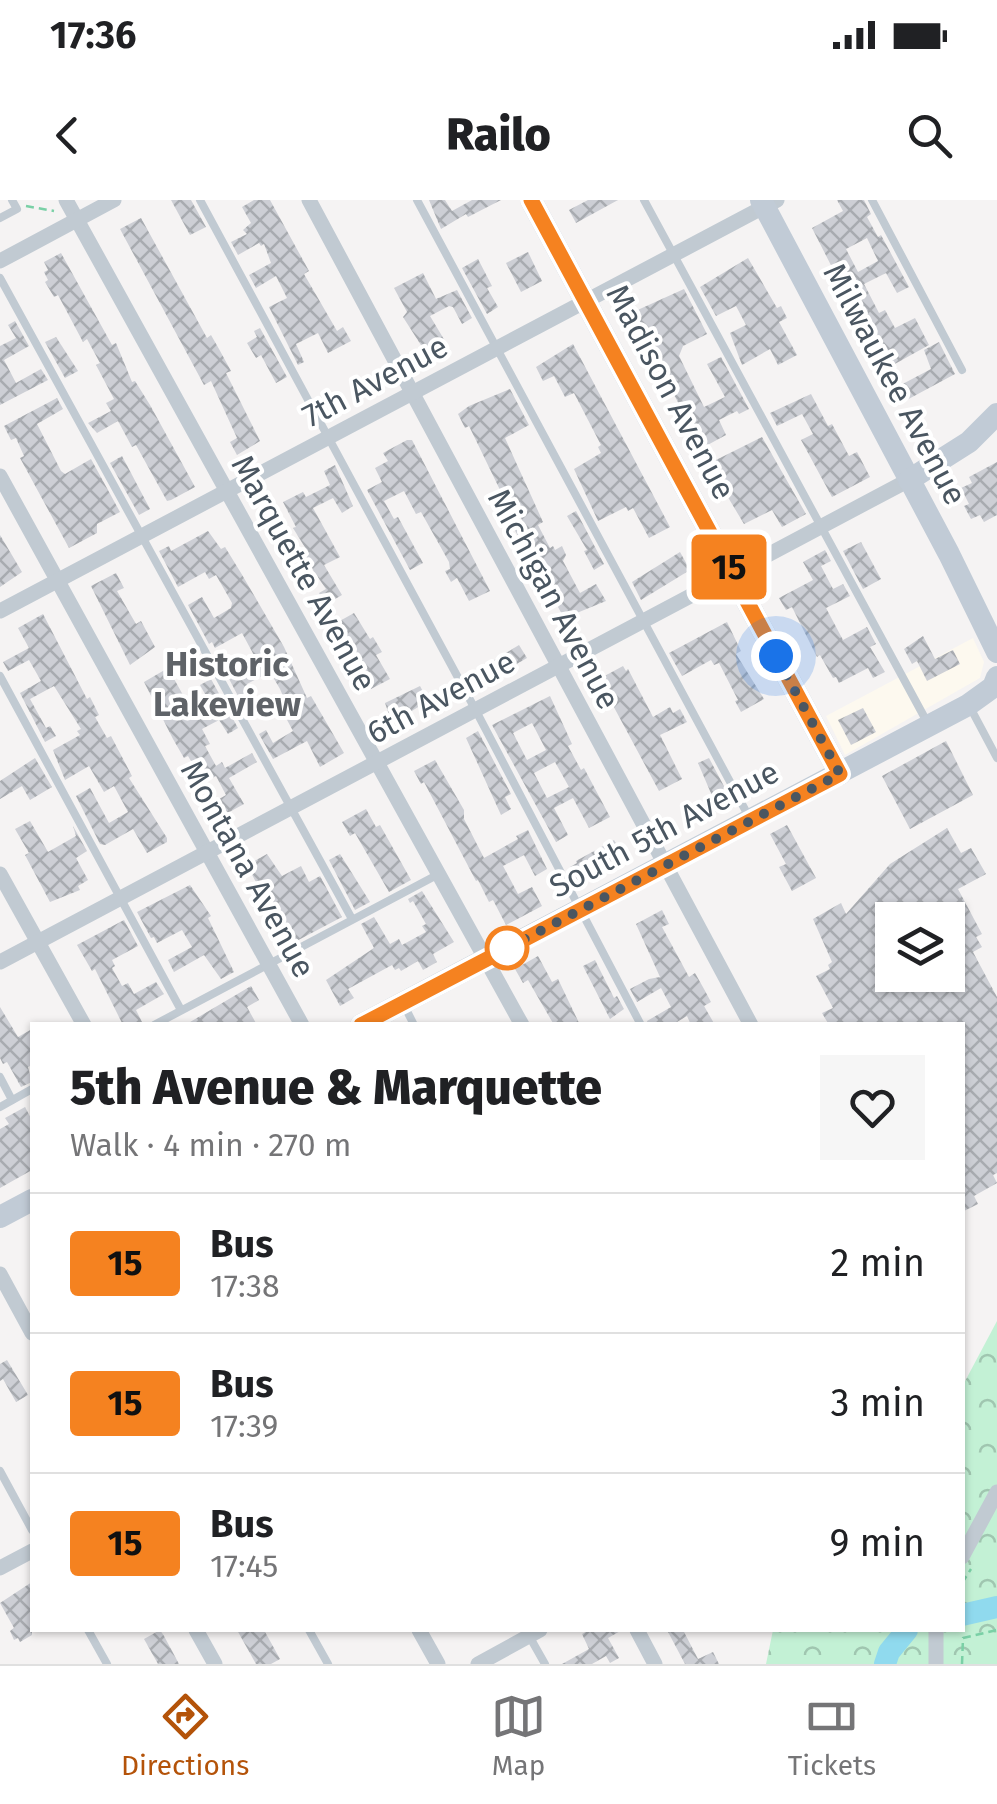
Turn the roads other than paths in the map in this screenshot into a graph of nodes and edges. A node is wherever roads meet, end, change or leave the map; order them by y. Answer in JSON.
{"nodes":[{"id":1,"x":114,"y":200,"type":"edge"},
{"id":2,"x":200,"y":200,"type":"edge"},
{"id":3,"x":308,"y":200,"type":"edge"},
{"id":4,"x":417,"y":200,"type":"edge"},
{"id":5,"x":531,"y":200,"type":"edge"},
{"id":6,"x":644,"y":200,"type":"edge"},
{"id":7,"x":872,"y":200,"type":"edge"},
{"id":8,"x":13,"y":202,"type":"edge"},
{"id":9,"x":767,"y":202,"type":"edge"},
{"id":10,"x":60,"y":206,"type":"edge"},
{"id":11,"x":0,"y":218,"type":"edge"},
{"id":12,"x":77,"y":219,"type":"junction"},
{"id":13,"x":673,"y":255,"type":"junction"},
{"id":14,"x":1,"y":259,"type":"edge"},
{"id":15,"x":0,"y":278,"type":"edge"},
{"id":16,"x":586,"y":302,"type":"junction"},
{"id":17,"x":496,"y":348,"type":"junction"},
{"id":18,"x":962,"y":370,"type":"dead end"},
{"id":19,"x":413,"y":394,"type":"junction"},
{"id":20,"x":997,"y":414,"type":"edge"},
{"id":21,"x":328,"y":438,"type":"junction"},
{"id":22,"x":0,"y":476,"type":"edge"},
{"id":23,"x":909,"y":480,"type":"junction"},
{"id":24,"x":228,"y":491,"type":"junction"},
{"id":25,"x":821,"y":528,"type":"junction"},
{"id":26,"x":140,"y":535,"type":"junction"},
{"id":27,"x":733,"y":576,"type":"junction"},
{"id":28,"x":58,"y":581,"type":"junction"},
{"id":29,"x":0,"y":611,"type":"edge"},
{"id":30,"x":645,"y":622,"type":"junction"},
{"id":31,"x":997,"y":652,"type":"edge"},
{"id":32,"x":559,"y":666,"type":"junction"},
{"id":33,"x":0,"y":676,"type":"edge"},
{"id":34,"x":995,"y":682,"type":"edge"},
{"id":35,"x":968,"y":705,"type":"junction"},
{"id":36,"x":475,"y":709,"type":"junction"},
{"id":37,"x":930,"y":726,"type":"junction"},
{"id":38,"x":997,"y":758,"type":"edge"},
{"id":39,"x":377,"y":762,"type":"junction"},
{"id":40,"x":840,"y":774,"type":"junction"},
{"id":41,"x":292,"y":808,"type":"junction"},
{"id":42,"x":751,"y":820,"type":"junction"},
{"id":43,"x":208,"y":853,"type":"junction"},
{"id":44,"x":666,"y":865,"type":"junction"},
{"id":45,"x":0,"y":874,"type":"edge"},
{"id":46,"x":439,"y":874,"type":"junction"},
{"id":47,"x":122,"y":898,"type":"junction"},
{"id":48,"x":580,"y":910,"type":"junction"},
{"id":49,"x":352,"y":919,"type":"junction"},
{"id":50,"x":38,"y":942,"type":"junction"},
{"id":51,"x":486,"y":959,"type":"junction"},
{"id":52,"x":0,"y":962,"type":"edge"},
{"id":53,"x":270,"y":964,"type":"junction"},
{"id":54,"x":402,"y":1003,"type":"junction"},
{"id":55,"x":181,"y":1010,"type":"junction"},
{"id":56,"x":82,"y":1022,"type":"edge"},
{"id":57,"x":159,"y":1022,"type":"edge"},
{"id":58,"x":300,"y":1022,"type":"edge"},
{"id":59,"x":367,"y":1022,"type":"edge"},
{"id":60,"x":412,"y":1022,"type":"edge"},
{"id":61,"x":520,"y":1022,"type":"edge"},
{"id":62,"x":639,"y":1022,"type":"edge"},
{"id":63,"x":749,"y":1022,"type":"edge"},
{"id":64,"x":0,"y":1078,"type":"edge"},
{"id":65,"x":30,"y":1091,"type":"edge"},
{"id":66,"x":12,"y":1100,"type":"junction"},
{"id":67,"x":0,"y":1106,"type":"edge"},
{"id":68,"x":30,"y":1201,"type":"edge"},
{"id":69,"x":0,"y":1218,"type":"edge"},
{"id":70,"x":0,"y":1274,"type":"edge"},
{"id":71,"x":30,"y":1329,"type":"edge"},
{"id":72,"x":0,"y":1471,"type":"edge"},
{"id":73,"x":997,"y":1492,"type":"edge"},
{"id":74,"x":30,"y":1526,"type":"edge"},
{"id":75,"x":965,"y":1551,"type":"edge"},
{"id":76,"x":30,"y":1552,"type":"edge"},
{"id":77,"x":0,"y":1568,"type":"edge"},
{"id":78,"x":89,"y":1632,"type":"edge"},
{"id":79,"x":197,"y":1632,"type":"edge"},
{"id":80,"x":310,"y":1632,"type":"edge"},
{"id":81,"x":420,"y":1632,"type":"edge"},
{"id":82,"x":531,"y":1632,"type":"edge"},
{"id":83,"x":638,"y":1632,"type":"edge"},
{"id":84,"x":936,"y":1632,"type":"edge"},
{"id":85,"x":107,"y":1664,"type":"edge"},
{"id":86,"x":215,"y":1664,"type":"edge"},
{"id":87,"x":328,"y":1664,"type":"edge"},
{"id":88,"x":438,"y":1664,"type":"edge"},
{"id":89,"x":478,"y":1664,"type":"edge"},
{"id":90,"x":544,"y":1664,"type":"edge"},
{"id":91,"x":656,"y":1664,"type":"edge"},
{"id":92,"x":936,"y":1664,"type":"edge"}],
"edges":[{"from":1,"to":12,"type":"street"},
{"from":2,"to":21,"type":"lane"},
{"from":3,"to":19,"type":"street","name":"Michigan Avenue"},
{"from":4,"to":17,"type":"lane"},
{"from":5,"to":16,"type":"street","name":"Madison Avenue"},
{"from":6,"to":13,"type":"lane"},
{"from":7,"to":18,"type":"lane"},
{"from":8,"to":11,"type":"lane"},
{"from":9,"to":13,"type":"street","name":"7th Avenue"},
{"from":9,"to":23,"type":"street","name":"Milwaukee Avenue"},
{"from":10,"to":12,"type":"street","name":"Marquette Avenue"},
{"from":12,"to":14,"type":"street"},
{"from":12,"to":24,"type":"street","name":"Marquette Avenue"},
{"from":13,"to":16,"type":"street","name":"7th Avenue"},
{"from":13,"to":25,"type":"lane"},
{"from":15,"to":26,"type":"lane"},
{"from":16,"to":17,"type":"street","name":"7th Avenue"},
{"from":16,"to":27,"type":"street","name":"Madison Avenue"},
{"from":17,"to":19,"type":"street","name":"7th Avenue"},
{"from":17,"to":30,"type":"lane"},
{"from":19,"to":21,"type":"street","name":"7th Avenue"},
{"from":19,"to":32,"type":"street","name":"Michigan Avenue"},
{"from":20,"to":23,"type":"street"},
{"from":21,"to":24,"type":"street","name":"7th Avenue"},
{"from":21,"to":36,"type":"lane"},
{"from":22,"to":28,"type":"street","name":"Montana Avenue"},
{"from":23,"to":25,"type":"street","name":"6th Avenue"},
{"from":23,"to":31,"type":"street","name":"Milwaukee Avenue"},
{"from":24,"to":26,"type":"street","name":"7th Avenue"},
{"from":24,"to":39,"type":"street","name":"Marquette Avenue"},
{"from":25,"to":27,"type":"street","name":"6th Avenue"},
{"from":25,"to":37,"type":"lane"},
{"from":26,"to":28,"type":"street","name":"7th Avenue"},
{"from":26,"to":41,"type":"lane"},
{"from":27,"to":30,"type":"street","name":"6th Avenue"},
{"from":27,"to":40,"type":"street","name":"Madison Avenue"},
{"from":28,"to":29,"type":"street","name":"7th Avenue"},
{"from":28,"to":43,"type":"street","name":"Montana Avenue"},
{"from":30,"to":32,"type":"street","name":"6th Avenue"},
{"from":30,"to":42,"type":"lane"},
{"from":32,"to":36,"type":"street","name":"6th Avenue"},
{"from":32,"to":44,"type":"street","name":"Michigan Avenue"},
{"from":33,"to":47,"type":"lane"},
{"from":34,"to":35,"type":"street","name":"South 5th Avenue"},
{"from":35,"to":37,"type":"street","name":"South 5th Avenue"},
{"from":35,"to":38,"type":"lane"},
{"from":36,"to":39,"type":"street","name":"6th Avenue"},
{"from":36,"to":48,"type":"lane"},
{"from":37,"to":40,"type":"street","name":"South 5th Avenue"},
{"from":39,"to":41,"type":"street","name":"6th Avenue"},
{"from":39,"to":46,"type":"street","name":"Marquette Avenue"},
{"from":40,"to":42,"type":"street","name":"South 5th Avenue"},
{"from":41,"to":43,"type":"street","name":"6th Avenue"},
{"from":41,"to":49,"type":"lane"},
{"from":42,"to":44,"type":"street","name":"South 5th Avenue"},
{"from":43,"to":47,"type":"street","name":"6th Avenue"},
{"from":43,"to":53,"type":"street","name":"Montana Avenue"},
{"from":44,"to":48,"type":"street","name":"South 5th Avenue"},
{"from":44,"to":63,"type":"street","name":"Michigan Avenue"},
{"from":45,"to":50,"type":"street"},
{"from":46,"to":49,"type":"lane"},
{"from":46,"to":51,"type":"street","name":"Marquette Avenue"},
{"from":47,"to":50,"type":"street","name":"6th Avenue"},
{"from":47,"to":55,"type":"lane"},
{"from":48,"to":51,"type":"street","name":"South 5th Avenue"},
{"from":48,"to":62,"type":"lane"},
{"from":49,"to":53,"type":"lane"},
{"from":50,"to":52,"type":"street","name":"6th Avenue"},
{"from":50,"to":56,"type":"street"},
{"from":51,"to":54,"type":"street","name":"South 5th Avenue"},
{"from":51,"to":61,"type":"street","name":"Marquette Avenue"},
{"from":53,"to":55,"type":"lane"},
{"from":53,"to":58,"type":"street","name":"Montana Avenue"},
{"from":54,"to":59,"type":"street","name":"South 5th Avenue"},
{"from":54,"to":60,"type":"lane"},
{"from":55,"to":57,"type":"lane"},
{"from":64,"to":66,"type":"lane"},
{"from":65,"to":66,"type":"lane"},
{"from":66,"to":67,"type":"lane"},
{"from":68,"to":69,"type":"street"},
{"from":70,"to":71,"type":"street"},
{"from":72,"to":74,"type":"lane"},
{"from":73,"to":75,"type":"street"},
{"from":76,"to":77,"type":"street"},
{"from":78,"to":85,"type":"lane"},
{"from":79,"to":86,"type":"street"},
{"from":80,"to":87,"type":"lane"},
{"from":81,"to":88,"type":"street"},
{"from":82,"to":89,"type":"street"},
{"from":82,"to":90,"type":"lane"},
{"from":83,"to":91,"type":"street"},
{"from":84,"to":92,"type":"street"}]}
